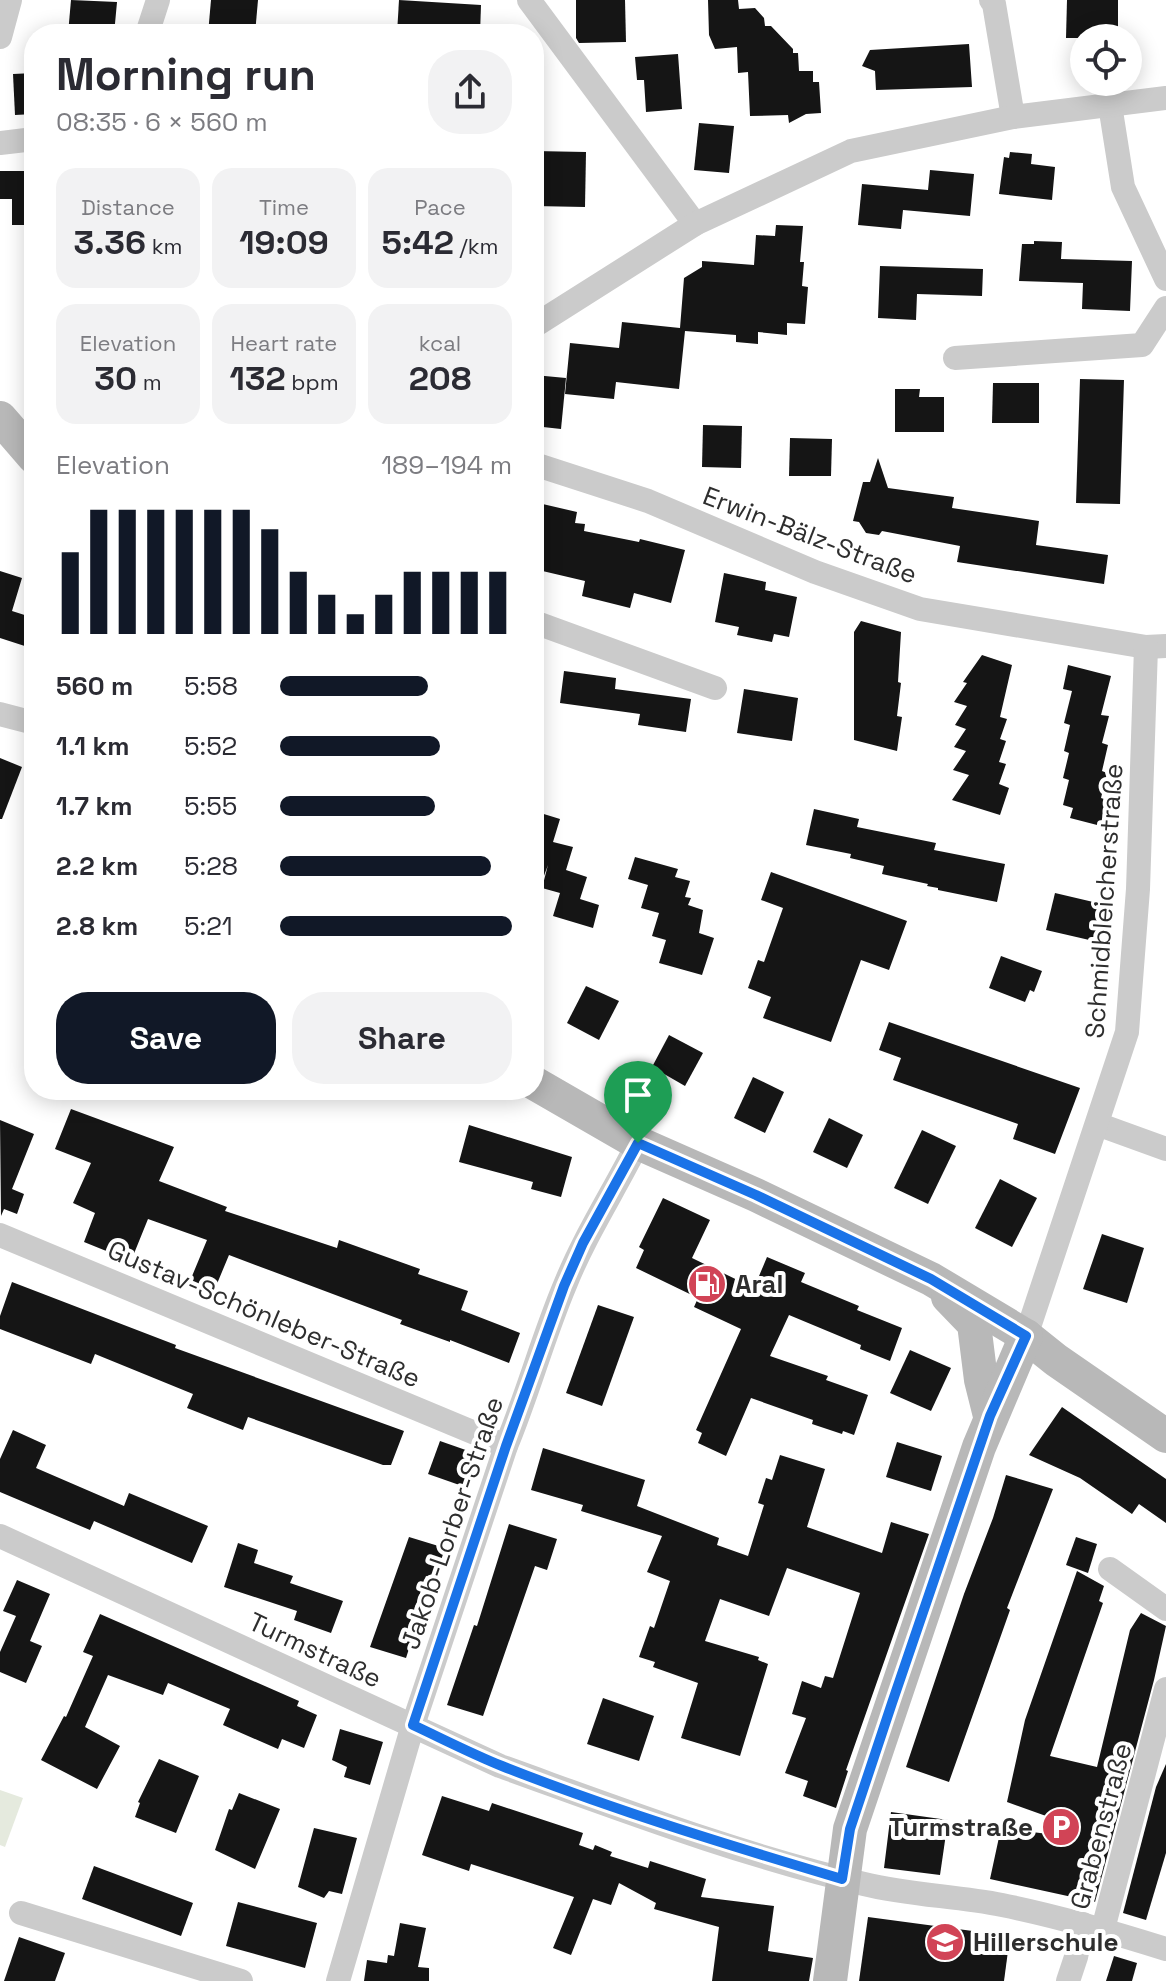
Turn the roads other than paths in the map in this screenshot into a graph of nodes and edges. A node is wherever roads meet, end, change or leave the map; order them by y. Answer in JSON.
{"nodes":[{"id":1,"x":10,"y":0,"type":"edge"},
{"id":2,"x":158,"y":0,"type":"edge"},
{"id":3,"x":529,"y":0,"type":"edge"},
{"id":4,"x":991,"y":0,"type":"edge"},
{"id":5,"x":150,"y":24,"type":"edge"},
{"id":6,"x":0,"y":37,"type":"edge"},
{"id":7,"x":1166,"y":98,"type":"edge"},
{"id":8,"x":1110,"y":105,"type":"junction"},
{"id":9,"x":1013,"y":117,"type":"junction"},
{"id":10,"x":24,"y":140,"type":"edge"},
{"id":11,"x":0,"y":143,"type":"edge"},
{"id":12,"x":695,"y":224,"type":"junction"},
{"id":13,"x":1166,"y":279,"type":"edge"},
{"id":14,"x":1166,"y":308,"type":"edge"},
{"id":15,"x":544,"y":320,"type":"edge"},
{"id":16,"x":955,"y":358,"type":"dead end"},
{"id":17,"x":0,"y":418,"type":"edge"},
{"id":18,"x":24,"y":446,"type":"edge"},
{"id":19,"x":544,"y":467,"type":"edge"},
{"id":20,"x":544,"y":626,"type":"edge"},
{"id":21,"x":1156,"y":646,"type":"edge"},
{"id":22,"x":715,"y":688,"type":"dead end"},
{"id":23,"x":0,"y":714,"type":"edge"},
{"id":24,"x":24,"y":720,"type":"edge"},
{"id":25,"x":544,"y":1089,"type":"edge"},
{"id":26,"x":1097,"y":1124,"type":"junction"},
{"id":27,"x":638,"y":1143,"type":"junction"},
{"id":28,"x":1166,"y":1149,"type":"edge"},
{"id":29,"x":0,"y":1235,"type":"edge"},
{"id":30,"x":931,"y":1279,"type":"junction"},
{"id":31,"x":1026,"y":1336,"type":"junction"},
{"id":32,"x":990,"y":1416,"type":"junction"},
{"id":33,"x":1166,"y":1436,"type":"edge"},
{"id":34,"x":506,"y":1446,"type":"junction"},
{"id":35,"x":0,"y":1536,"type":"edge"},
{"id":36,"x":1110,"y":1569,"type":"dead end"},
{"id":37,"x":1166,"y":1609,"type":"edge"},
{"id":38,"x":1166,"y":1689,"type":"edge"},
{"id":39,"x":413,"y":1725,"type":"junction"},
{"id":40,"x":1160,"y":1733,"type":"edge"},
{"id":41,"x":842,"y":1879,"type":"junction"},
{"id":42,"x":21,"y":1913,"type":"dead end"},
{"id":43,"x":1093,"y":1927,"type":"junction"},
{"id":44,"x":1166,"y":1949,"type":"edge"},
{"id":45,"x":241,"y":1981,"type":"edge"},
{"id":46,"x":338,"y":1981,"type":"edge"},
{"id":47,"x":830,"y":1981,"type":"edge"},
{"id":48,"x":1068,"y":1981,"type":"edge"}],
"edges":[{"from":1,"to":6,"type":"street"},
{"from":2,"to":5,"type":"street"},
{"from":3,"to":12,"type":"street"},
{"from":4,"to":9,"type":"street"},
{"from":7,"to":8,"type":"street"},
{"from":8,"to":9,"type":"street"},
{"from":8,"to":13,"type":"street"},
{"from":9,"to":12,"type":"street"},
{"from":10,"to":11,"type":"street"},
{"from":12,"to":15,"type":"street"},
{"from":14,"to":16,"type":"street"},
{"from":17,"to":18,"type":"street"},
{"from":19,"to":21,"type":"street","name":"Erwin-Bälz-Straße"},
{"from":20,"to":22,"type":"street"},
{"from":21,"to":26,"type":"street","name":"Schmidbleicherstraße"},
{"from":23,"to":24,"type":"street"},
{"from":25,"to":27,"type":"street"},
{"from":26,"to":28,"type":"street"},
{"from":26,"to":31,"type":"street","name":"Schmidbleicherstraße"},
{"from":27,"to":30,"type":"street"},
{"from":27,"to":34,"type":"street","name":"Jakob-Lorber-Straße"},
{"from":29,"to":34,"type":"street","name":"Gustav-Schönleber-Straße"},
{"from":30,"to":31,"type":"street"},
{"from":30,"to":32,"type":"street"},
{"from":31,"to":32,"type":"street"},
{"from":31,"to":33,"type":"street"},
{"from":32,"to":41,"type":"street"},
{"from":34,"to":39,"type":"street","name":"Jakob-Lorber-Straße"},
{"from":35,"to":39,"type":"street","name":"Turmstraße"},
{"from":36,"to":37,"type":"street"},
{"from":38,"to":40,"type":"street","name":"Grabenstraße"},
{"from":39,"to":41,"type":"street","name":"Turmstraße"},
{"from":39,"to":46,"type":"street","name":"Jakob-Lorber-Straße"},
{"from":40,"to":43,"type":"street","name":"Grabenstraße"},
{"from":41,"to":43,"type":"street","name":"Turmstraße"},
{"from":41,"to":47,"type":"street"},
{"from":42,"to":45,"type":"street"},
{"from":43,"to":44,"type":"street","name":"Turmstraße"},
{"from":43,"to":48,"type":"street","name":"Grabenstraße"}]}
